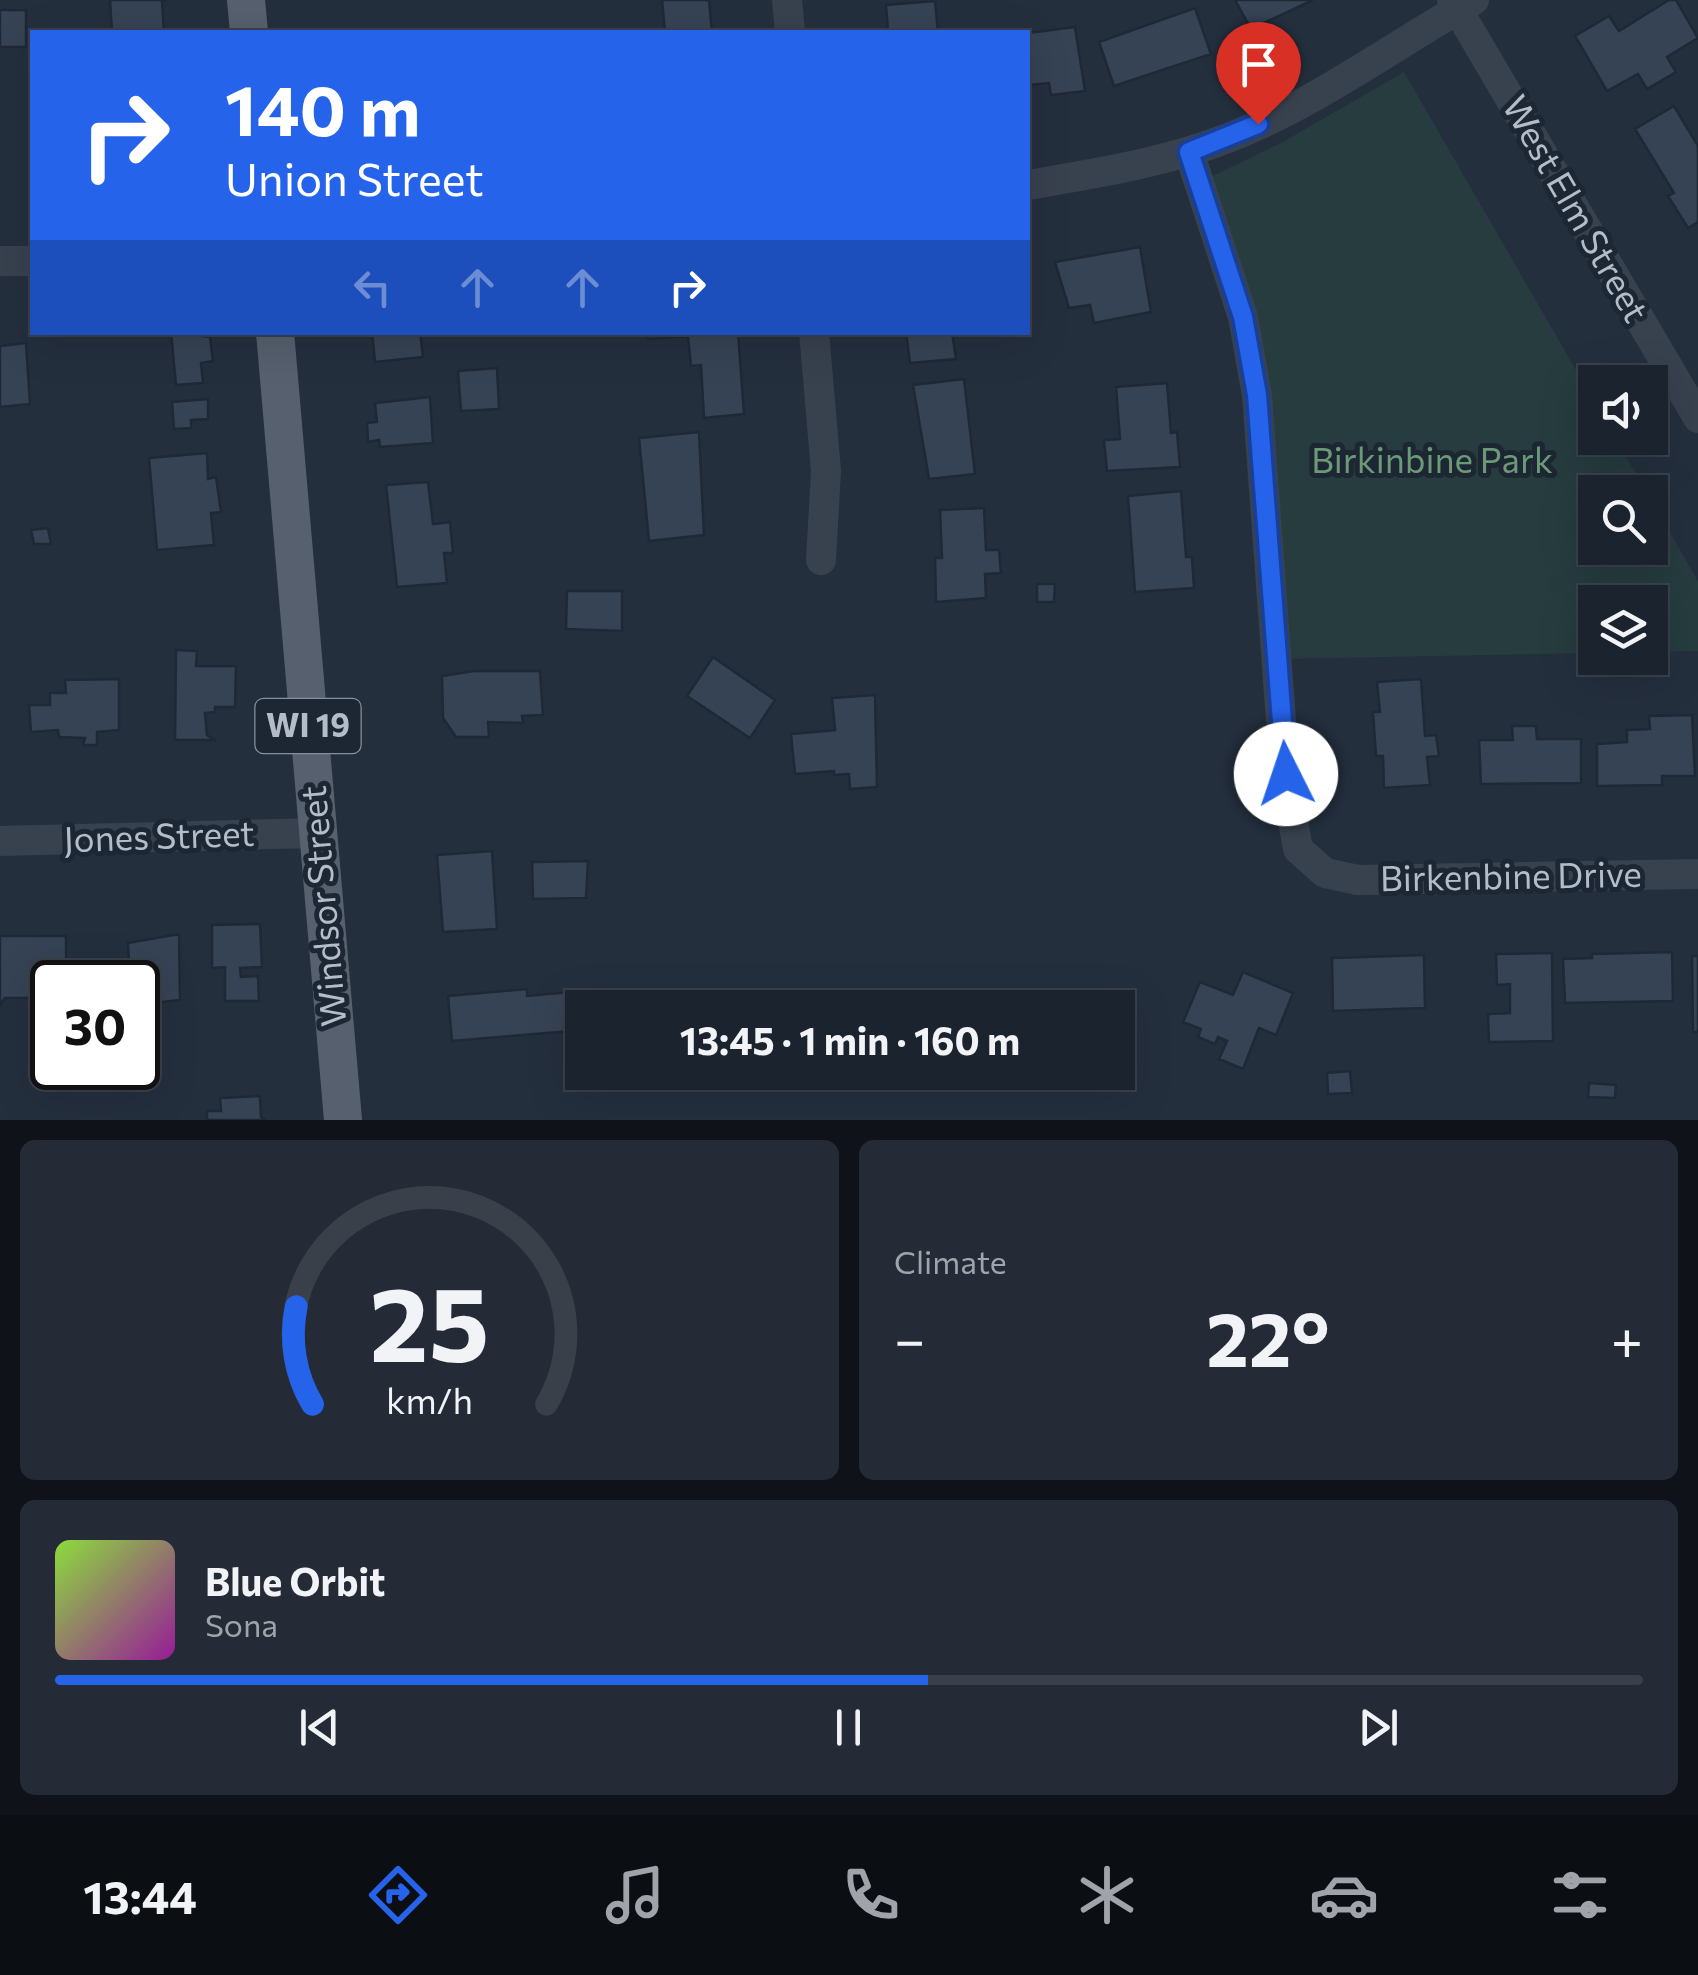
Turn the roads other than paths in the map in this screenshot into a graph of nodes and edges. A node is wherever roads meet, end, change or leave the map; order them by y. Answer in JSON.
{"nodes":[{"id":1,"x":246,"y":0,"type":"edge"},
{"id":2,"x":787,"y":0,"type":"edge"},
{"id":3,"x":1461,"y":3,"type":"edge"},
{"id":4,"x":248,"y":30,"type":"edge"},
{"id":5,"x":790,"y":30,"type":"edge"},
{"id":6,"x":1189,"y":152,"type":"junction"},
{"id":7,"x":1030,"y":185,"type":"edge"},
{"id":8,"x":30,"y":260,"type":"edge"},
{"id":9,"x":0,"y":261,"type":"edge"},
{"id":10,"x":275,"y":335,"type":"edge"},
{"id":11,"x":814,"y":335,"type":"edge"},
{"id":12,"x":1698,"y":418,"type":"edge"},
{"id":13,"x":821,"y":560,"type":"dead end"},
{"id":14,"x":318,"y":832,"type":"junction"},
{"id":15,"x":0,"y":841,"type":"edge"},
{"id":16,"x":1698,"y":874,"type":"edge"},
{"id":17,"x":343,"y":1120,"type":"edge"}],
"edges":[{"from":1,"to":4,"type":"main road"},
{"from":2,"to":5,"type":"street"},
{"from":3,"to":6,"type":"street"},
{"from":3,"to":12,"type":"street","name":"West Elm Street"},
{"from":6,"to":7,"type":"street"},
{"from":6,"to":16,"type":"street","name":"Birkenbine Drive"},
{"from":8,"to":9,"type":"street"},
{"from":10,"to":14,"type":"main road","name":"Windsor Street","number":"WI 19"},
{"from":11,"to":13,"type":"street"},
{"from":14,"to":15,"type":"street","name":"Jones Street"},
{"from":14,"to":17,"type":"main road","name":"Windsor Street","number":"WI 19"}]}
